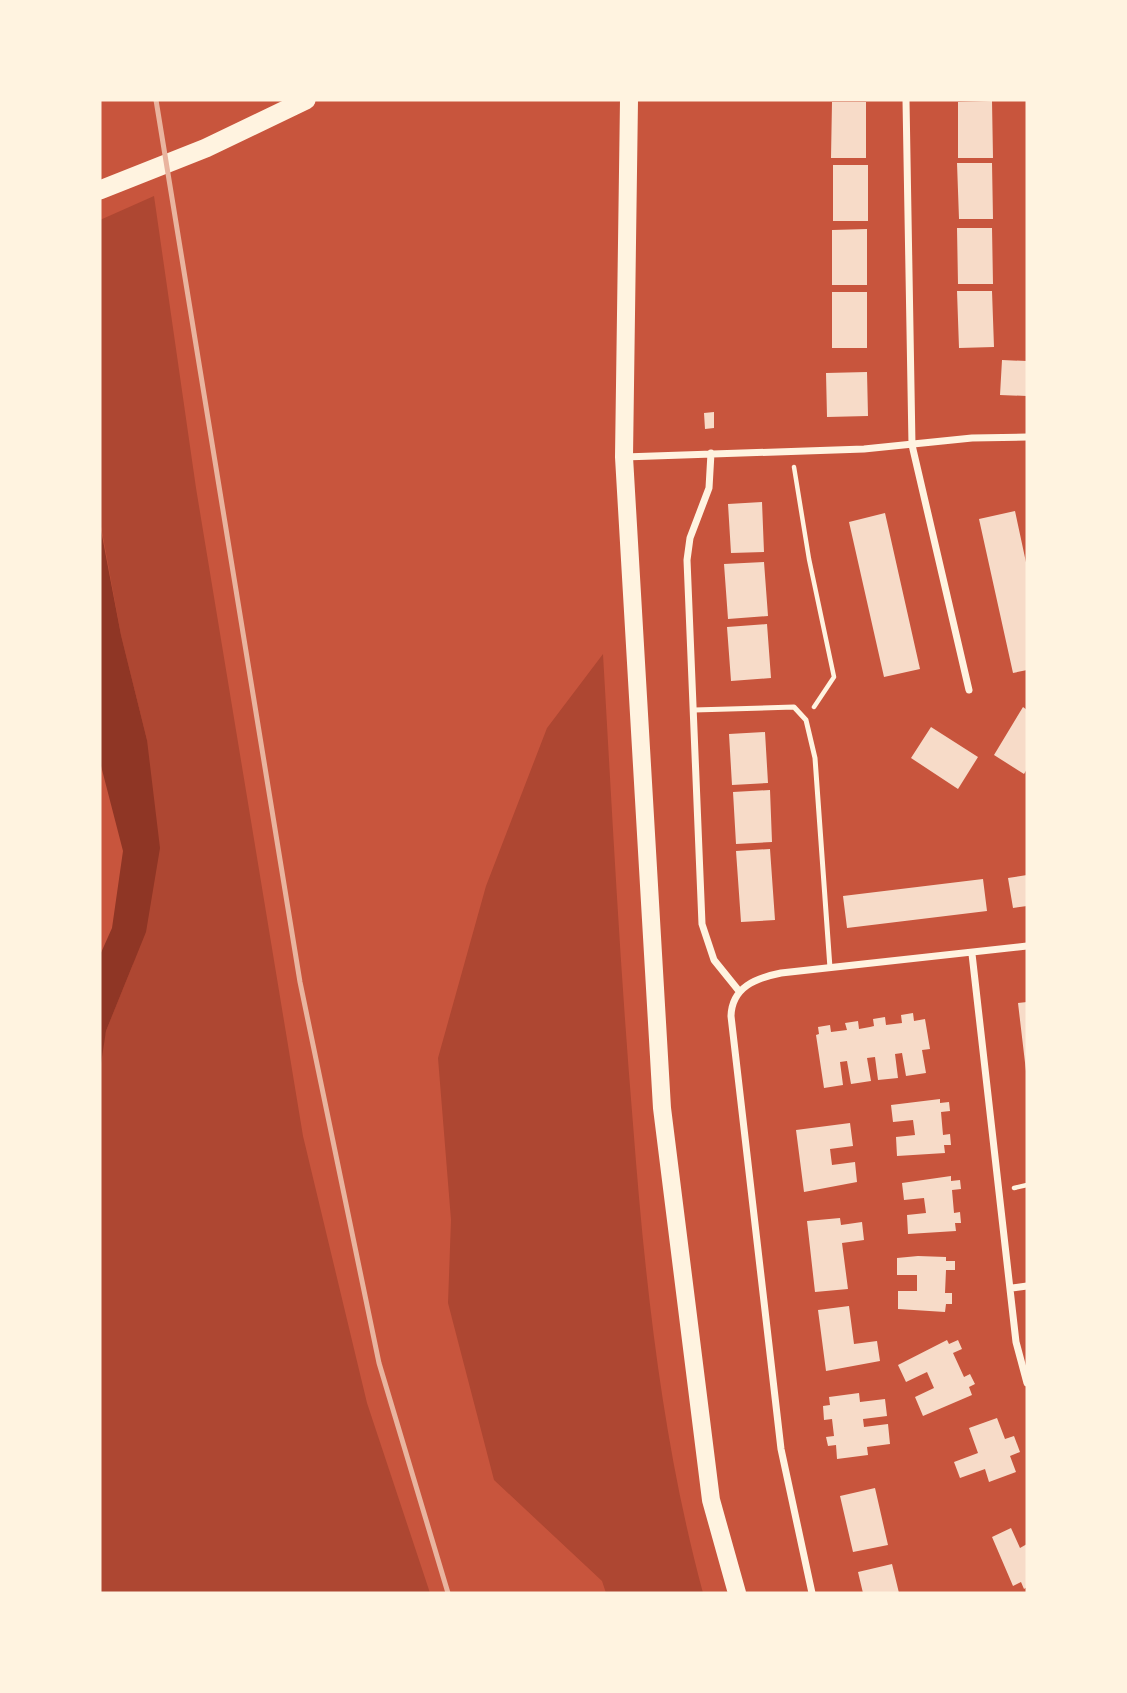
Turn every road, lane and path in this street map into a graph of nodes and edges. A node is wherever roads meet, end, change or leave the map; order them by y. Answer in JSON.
{"nodes":[{"id":1,"x":306,"y":100,"type":"edge"},
{"id":2,"x":629,"y":100,"type":"edge"},
{"id":3,"x":906,"y":100,"type":"edge"},
{"id":4,"x":100,"y":190,"type":"edge"},
{"id":5,"x":1027,"y":437,"type":"edge"},
{"id":6,"x":912,"y":445,"type":"junction"},
{"id":7,"x":792,"y":452,"type":"junction"},
{"id":8,"x":711,"y":453,"type":"junction"},
{"id":9,"x":624,"y":457,"type":"junction"},
{"id":10,"x":969,"y":690,"type":"dead end"},
{"id":11,"x":694,"y":710,"type":"junction"},
{"id":12,"x":806,"y":720,"type":"junction"},
{"id":13,"x":1027,"y":946,"type":"edge"},
{"id":14,"x":972,"y":954,"type":"junction"},
{"id":15,"x":830,"y":968,"type":"junction"},
{"id":16,"x":739,"y":991,"type":"junction"},
{"id":17,"x":1027,"y":1286,"type":"edge"},
{"id":18,"x":1012,"y":1288,"type":"junction"},
{"id":19,"x":1027,"y":1383,"type":"edge"},
{"id":20,"x":737,"y":1593,"type":"edge"},
{"id":21,"x":812,"y":1593,"type":"edge"}],
"edges":[{"from":1,"to":4,"type":"highway"},
{"from":2,"to":9,"type":"main road"},
{"from":3,"to":6,"type":"street"},
{"from":5,"to":6,"type":"street"},
{"from":6,"to":7,"type":"street"},
{"from":6,"to":10,"type":"street"},
{"from":7,"to":8,"type":"street"},
{"from":7,"to":12,"type":"path"},
{"from":8,"to":9,"type":"street"},
{"from":8,"to":11,"type":"street"},
{"from":9,"to":20,"type":"main road"},
{"from":11,"to":12,"type":"lane"},
{"from":11,"to":16,"type":"street"},
{"from":12,"to":15,"type":"lane"},
{"from":13,"to":14,"type":"street"},
{"from":14,"to":15,"type":"street"},
{"from":14,"to":18,"type":"street"},
{"from":15,"to":16,"type":"street"},
{"from":16,"to":21,"type":"street"},
{"from":17,"to":18,"type":"street"},
{"from":18,"to":19,"type":"street"}]}
